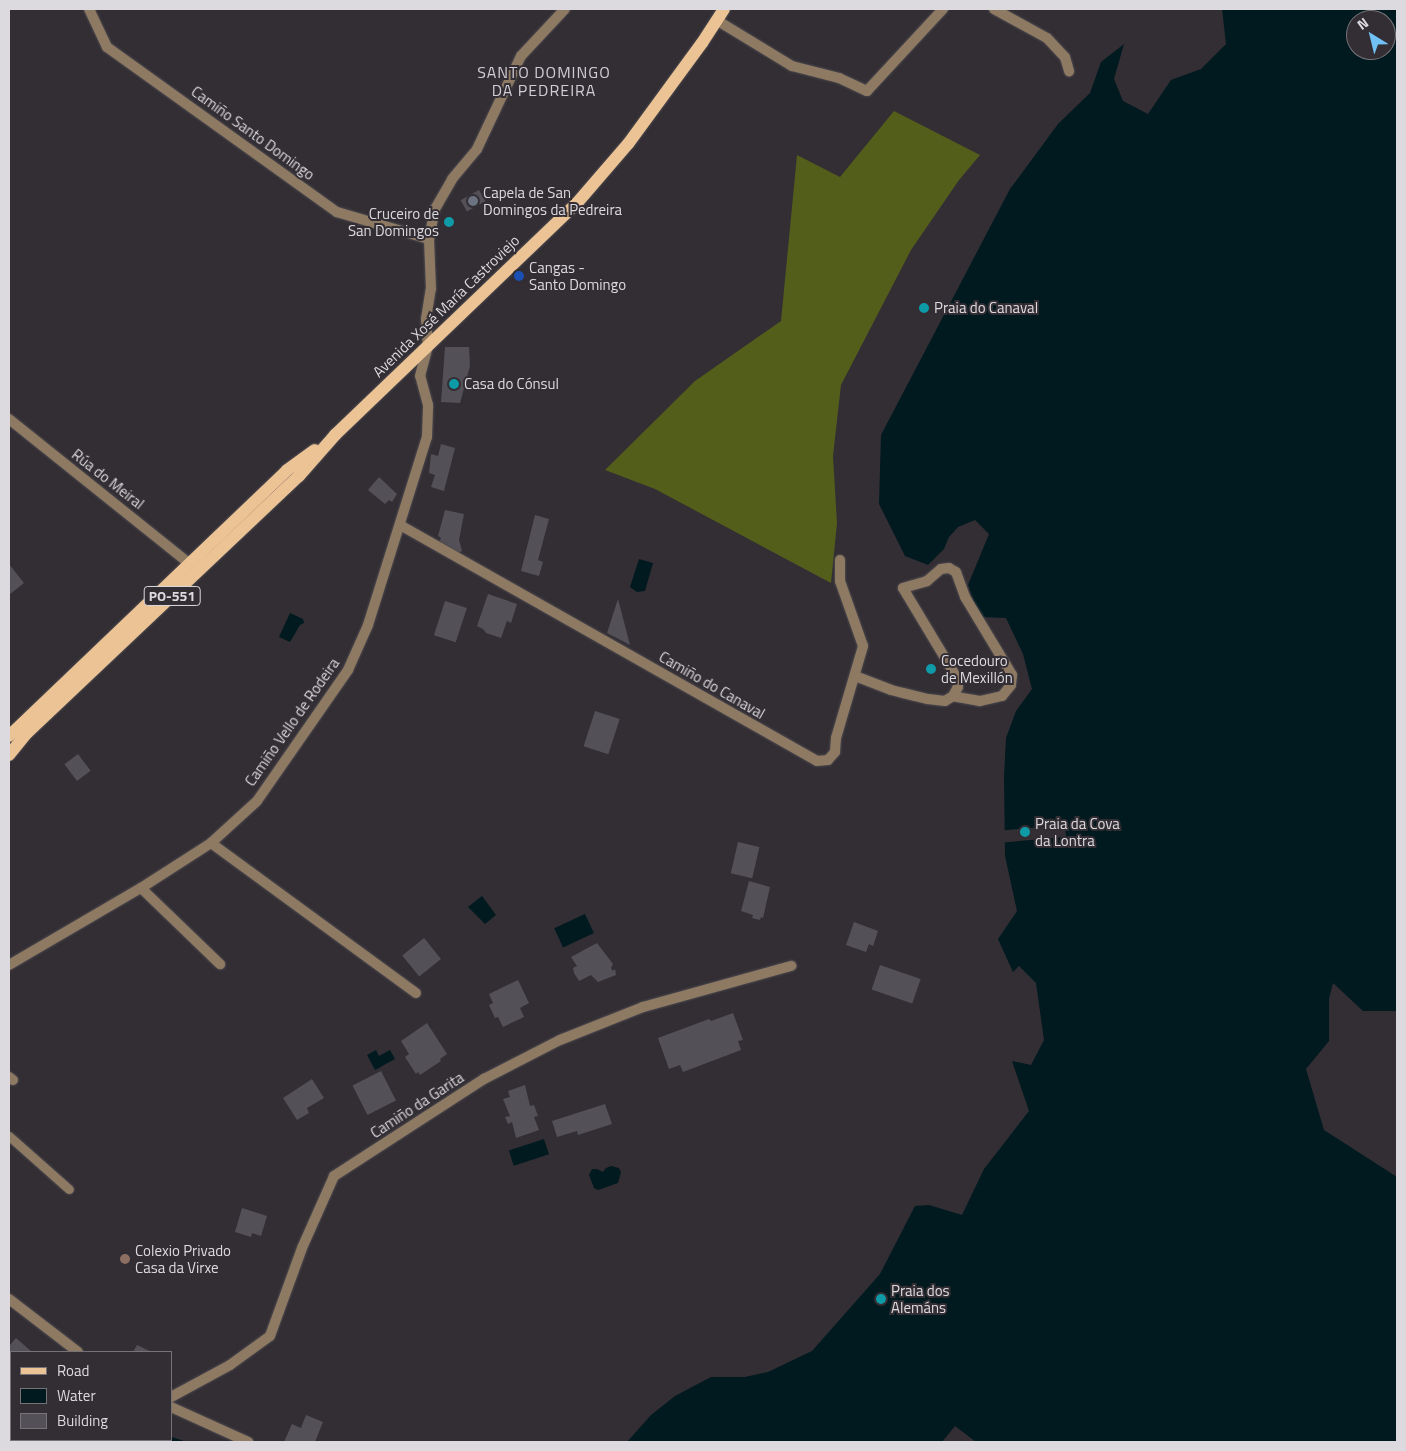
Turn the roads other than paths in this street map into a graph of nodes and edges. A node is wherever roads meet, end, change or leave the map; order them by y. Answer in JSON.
{"nodes":[{"id":1,"x":89,"y":9,"type":"edge"},
{"id":2,"x":565,"y":9,"type":"edge"},
{"id":3,"x":724,"y":9,"type":"edge"},
{"id":4,"x":943,"y":9,"type":"edge"},
{"id":5,"x":994,"y":9,"type":"edge"},
{"id":6,"x":718,"y":21,"type":"junction"},
{"id":7,"x":1069,"y":71,"type":"dead end"},
{"id":8,"x":429,"y":240,"type":"junction"},
{"id":9,"x":428,"y":347,"type":"junction"},
{"id":10,"x":9,"y":419,"type":"edge"},
{"id":11,"x":335,"y":435,"type":"junction"},
{"id":12,"x":400,"y":525,"type":"junction"},
{"id":13,"x":840,"y":560,"type":"dead end"},
{"id":14,"x":193,"y":567,"type":"junction"},
{"id":15,"x":172,"y":583,"type":"junction"},
{"id":16,"x":104,"y":643,"type":"junction"},
{"id":17,"x":120,"y":645,"type":"junction"},
{"id":18,"x":855,"y":676,"type":"junction"},
{"id":19,"x":70,"y":692,"type":"junction"},
{"id":20,"x":953,"y":696,"type":"junction"},
{"id":21,"x":9,"y":736,"type":"edge"},
{"id":22,"x":9,"y":755,"type":"edge"},
{"id":23,"x":211,"y":843,"type":"junction"},
{"id":24,"x":141,"y":888,"type":"junction"},
{"id":25,"x":220,"y":964,"type":"dead end"},
{"id":26,"x":9,"y":965,"type":"edge"},
{"id":27,"x":791,"y":966,"type":"dead end"},
{"id":28,"x":416,"y":993,"type":"dead end"},
{"id":29,"x":9,"y":1136,"type":"edge"},
{"id":30,"x":69,"y":1189,"type":"dead end"},
{"id":31,"x":9,"y":1299,"type":"edge"},
{"id":32,"x":77,"y":1351,"type":"edge"},
{"id":33,"x":172,"y":1396,"type":"edge"},
{"id":34,"x":172,"y":1406,"type":"edge"},
{"id":35,"x":248,"y":1442,"type":"edge"}],
"edges":[{"from":1,"to":8,"type":"street","name":"Camiño Santo Domingo"},
{"from":2,"to":8,"type":"street","name":"Camiño Vello de Rodeira"},
{"from":3,"to":6,"type":"main road","name":"Avenida Xosé María Castroviejo","number":"PO-551"},
{"from":4,"to":6,"type":"street"},
{"from":5,"to":7,"type":"street"},
{"from":6,"to":9,"type":"main road","name":"Avenida Xosé María Castroviejo","number":"PO-551"},
{"from":8,"to":9,"type":"street","name":"Camiño Vello de Rodeira"},
{"from":9,"to":11,"type":"main road","name":"Avenida Xosé María Castroviejo","number":"PO-551"},
{"from":9,"to":12,"type":"street","name":"Camiño Vello de Rodeira"},
{"from":10,"to":14,"type":"street","name":"Rúa do Meiral"},
{"from":11,"to":14,"type":"main road","name":"Avenida Xosé María Castroviejo","number":"PO-551"},
{"from":11,"to":14,"type":"main road","name":"Avenida Xosé María Castroviejo","number":"PO-551"},
{"from":12,"to":18,"type":"street","name":"Camiño do Canaval"},
{"from":12,"to":23,"type":"street","name":"Camiño Vello de Rodeira"},
{"from":13,"to":18,"type":"street","name":"Camiño do Canaval"},
{"from":14,"to":15,"type":"main road","name":"Avenida Xosé María Castroviejo","number":"PO-551"},
{"from":14,"to":17,"type":"main road","name":"Avenida Xosé María Castroviejo","number":"PO-551"},
{"from":15,"to":16,"type":"main road","name":"Avenida Xosé María Castroviejo","number":"PO-551"},
{"from":15,"to":17,"type":"main road"},
{"from":16,"to":19,"type":"main road"},
{"from":16,"to":21,"type":"main road","name":"Avenida Xosé María Castroviejo","number":"PO-551"},
{"from":17,"to":19,"type":"main road","name":"Avenida Xosé María Castroviejo","number":"PO-551"},
{"from":18,"to":20,"type":"street"},
{"from":19,"to":22,"type":"main road","name":"Avenida Xosé María Castroviejo","number":"PO-551"},
{"from":20,"to":20,"type":"street"},
{"from":23,"to":24,"type":"street","name":"Camiño Vello de Rodeira"},
{"from":23,"to":28,"type":"street"},
{"from":24,"to":25,"type":"street"},
{"from":24,"to":26,"type":"street","name":"Camiño Vello de Rodeira"},
{"from":27,"to":33,"type":"street","name":"Camiño da Garita"},
{"from":29,"to":30,"type":"lane"},
{"from":31,"to":32,"type":"street"},
{"from":34,"to":35,"type":"street"}]}
